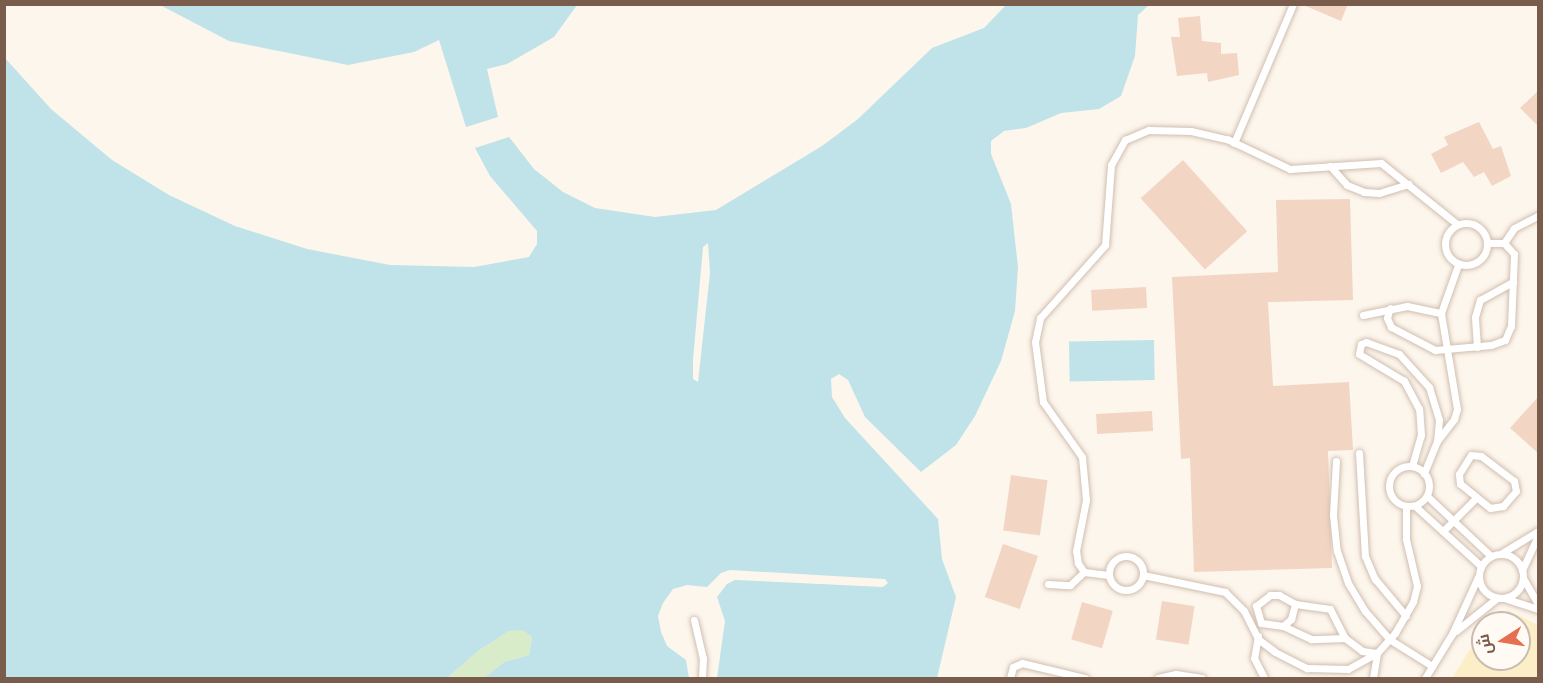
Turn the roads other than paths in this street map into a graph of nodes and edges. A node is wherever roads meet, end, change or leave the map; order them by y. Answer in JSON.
{"nodes":[{"id":1,"x":1293,"y":4,"type":"edge"},
{"id":2,"x":1234,"y":143,"type":"junction"},
{"id":3,"x":1330,"y":166,"type":"junction"},
{"id":4,"x":1409,"y":184,"type":"junction"},
{"id":5,"x":1539,"y":216,"type":"edge"},
{"id":6,"x":1457,"y":224,"type":"junction"},
{"id":7,"x":1488,"y":243,"type":"junction"},
{"id":8,"x":1504,"y":243,"type":"junction"},
{"id":9,"x":1458,"y":265,"type":"junction"},
{"id":10,"x":1513,"y":282,"type":"junction"},
{"id":11,"x":1390,"y":308,"type":"junction"},
{"id":12,"x":1441,"y":313,"type":"junction"},
{"id":13,"x":1362,"y":315,"type":"dead end"},
{"id":14,"x":1477,"y":347,"type":"junction"},
{"id":15,"x":1447,"y":351,"type":"junction"},
{"id":16,"x":1437,"y":441,"type":"junction"},
{"id":17,"x":1359,"y":453,"type":"dead end"},
{"id":18,"x":1336,"y":460,"type":"dead end"},
{"id":19,"x":1412,"y":466,"type":"junction"},
{"id":20,"x":1424,"y":473,"type":"junction"},
{"id":21,"x":1427,"y":495,"type":"junction"},
{"id":22,"x":1476,"y":498,"type":"junction"},
{"id":23,"x":1406,"y":506,"type":"junction"},
{"id":24,"x":1415,"y":506,"type":"junction"},
{"id":25,"x":1452,"y":521,"type":"junction"},
{"id":26,"x":1443,"y":531,"type":"junction"},
{"id":27,"x":1539,"y":531,"type":"edge"},
{"id":28,"x":1539,"y":536,"type":"edge"},
{"id":29,"x":1500,"y":554,"type":"junction"},
{"id":30,"x":1491,"y":556,"type":"junction"},
{"id":31,"x":1481,"y":566,"type":"junction"},
{"id":32,"x":1084,"y":572,"type":"junction"},
{"id":33,"x":1479,"y":574,"type":"junction"},
{"id":34,"x":1522,"y":574,"type":"junction"},
{"id":35,"x":1108,"y":575,"type":"junction"},
{"id":36,"x":1143,"y":575,"type":"junction"},
{"id":37,"x":1048,"y":584,"type":"dead end"},
{"id":38,"x":1501,"y":598,"type":"junction"},
{"id":39,"x":1295,"y":604,"type":"junction"},
{"id":40,"x":1539,"y":604,"type":"edge"},
{"id":41,"x":1539,"y":609,"type":"edge"},
{"id":42,"x":1406,"y":616,"type":"junction"},
{"id":43,"x":694,"y":620,"type":"dead end"},
{"id":44,"x":1261,"y":624,"type":"junction"},
{"id":45,"x":1283,"y":626,"type":"junction"},
{"id":46,"x":1452,"y":634,"type":"junction"},
{"id":47,"x":1345,"y":638,"type":"junction"},
{"id":48,"x":1258,"y":639,"type":"junction"},
{"id":49,"x":1389,"y":639,"type":"junction"},
{"id":50,"x":1377,"y":653,"type":"junction"},
{"id":51,"x":1432,"y":666,"type":"junction"},
{"id":52,"x":702,"y":678,"type":"edge"},
{"id":53,"x":1010,"y":678,"type":"edge"},
{"id":54,"x":1085,"y":678,"type":"edge"},
{"id":55,"x":1158,"y":678,"type":"edge"},
{"id":56,"x":1202,"y":678,"type":"edge"},
{"id":57,"x":1264,"y":678,"type":"edge"},
{"id":58,"x":1373,"y":678,"type":"edge"},
{"id":59,"x":1425,"y":678,"type":"edge"}],
"edges":[{"from":1,"to":2,"type":"lane"},
{"from":2,"to":3,"type":"lane"},
{"from":2,"to":32,"type":"lane"},
{"from":3,"to":4,"type":"lane"},
{"from":3,"to":4,"type":"lane"},
{"from":4,"to":6,"type":"lane"},
{"from":5,"to":8,"type":"lane"},
{"from":6,"to":7,"type":"lane"},
{"from":6,"to":9,"type":"lane"},
{"from":7,"to":8,"type":"lane"},
{"from":7,"to":9,"type":"lane"},
{"from":8,"to":10,"type":"lane"},
{"from":9,"to":12,"type":"lane"},
{"from":10,"to":14,"type":"lane"},
{"from":10,"to":14,"type":"lane"},
{"from":11,"to":12,"type":"lane"},
{"from":11,"to":13,"type":"lane"},
{"from":11,"to":15,"type":"lane"},
{"from":12,"to":15,"type":"lane"},
{"from":14,"to":15,"type":"lane"},
{"from":15,"to":16,"type":"lane"},
{"from":16,"to":19,"type":"lane"},
{"from":16,"to":20,"type":"lane"},
{"from":17,"to":42,"type":"lane"},
{"from":18,"to":49,"type":"lane"},
{"from":19,"to":20,"type":"lane"},
{"from":19,"to":23,"type":"lane"},
{"from":20,"to":21,"type":"lane"},
{"from":21,"to":24,"type":"lane"},
{"from":21,"to":25,"type":"lane"},
{"from":22,"to":22,"type":"lane"},
{"from":22,"to":25,"type":"lane"},
{"from":23,"to":24,"type":"lane"},
{"from":23,"to":42,"type":"lane"},
{"from":24,"to":26,"type":"lane"},
{"from":25,"to":26,"type":"lane"},
{"from":25,"to":30,"type":"lane"},
{"from":26,"to":31,"type":"lane"},
{"from":27,"to":29,"type":"lane"},
{"from":28,"to":34,"type":"lane"},
{"from":29,"to":30,"type":"lane"},
{"from":29,"to":34,"type":"lane"},
{"from":30,"to":31,"type":"lane"},
{"from":31,"to":33,"type":"lane"},
{"from":32,"to":35,"type":"lane"},
{"from":32,"to":37,"type":"lane"},
{"from":33,"to":38,"type":"lane"},
{"from":33,"to":46,"type":"lane"},
{"from":34,"to":38,"type":"lane"},
{"from":34,"to":40,"type":"lane"},
{"from":35,"to":36,"type":"lane"},
{"from":35,"to":36,"type":"lane"},
{"from":36,"to":48,"type":"lane"},
{"from":38,"to":41,"type":"lane"},
{"from":38,"to":46,"type":"lane"},
{"from":39,"to":44,"type":"lane"},
{"from":39,"to":45,"type":"lane"},
{"from":39,"to":47,"type":"lane"},
{"from":42,"to":49,"type":"lane"},
{"from":43,"to":52,"type":"lane"},
{"from":44,"to":45,"type":"lane"},
{"from":44,"to":48,"type":"lane"},
{"from":45,"to":47,"type":"lane"},
{"from":46,"to":51,"type":"lane"},
{"from":47,"to":50,"type":"lane"},
{"from":48,"to":50,"type":"lane"},
{"from":48,"to":57,"type":"lane"},
{"from":49,"to":50,"type":"lane"},
{"from":49,"to":51,"type":"lane"},
{"from":50,"to":58,"type":"lane"},
{"from":51,"to":59,"type":"lane"},
{"from":53,"to":54,"type":"lane"},
{"from":55,"to":56,"type":"lane"}]}
